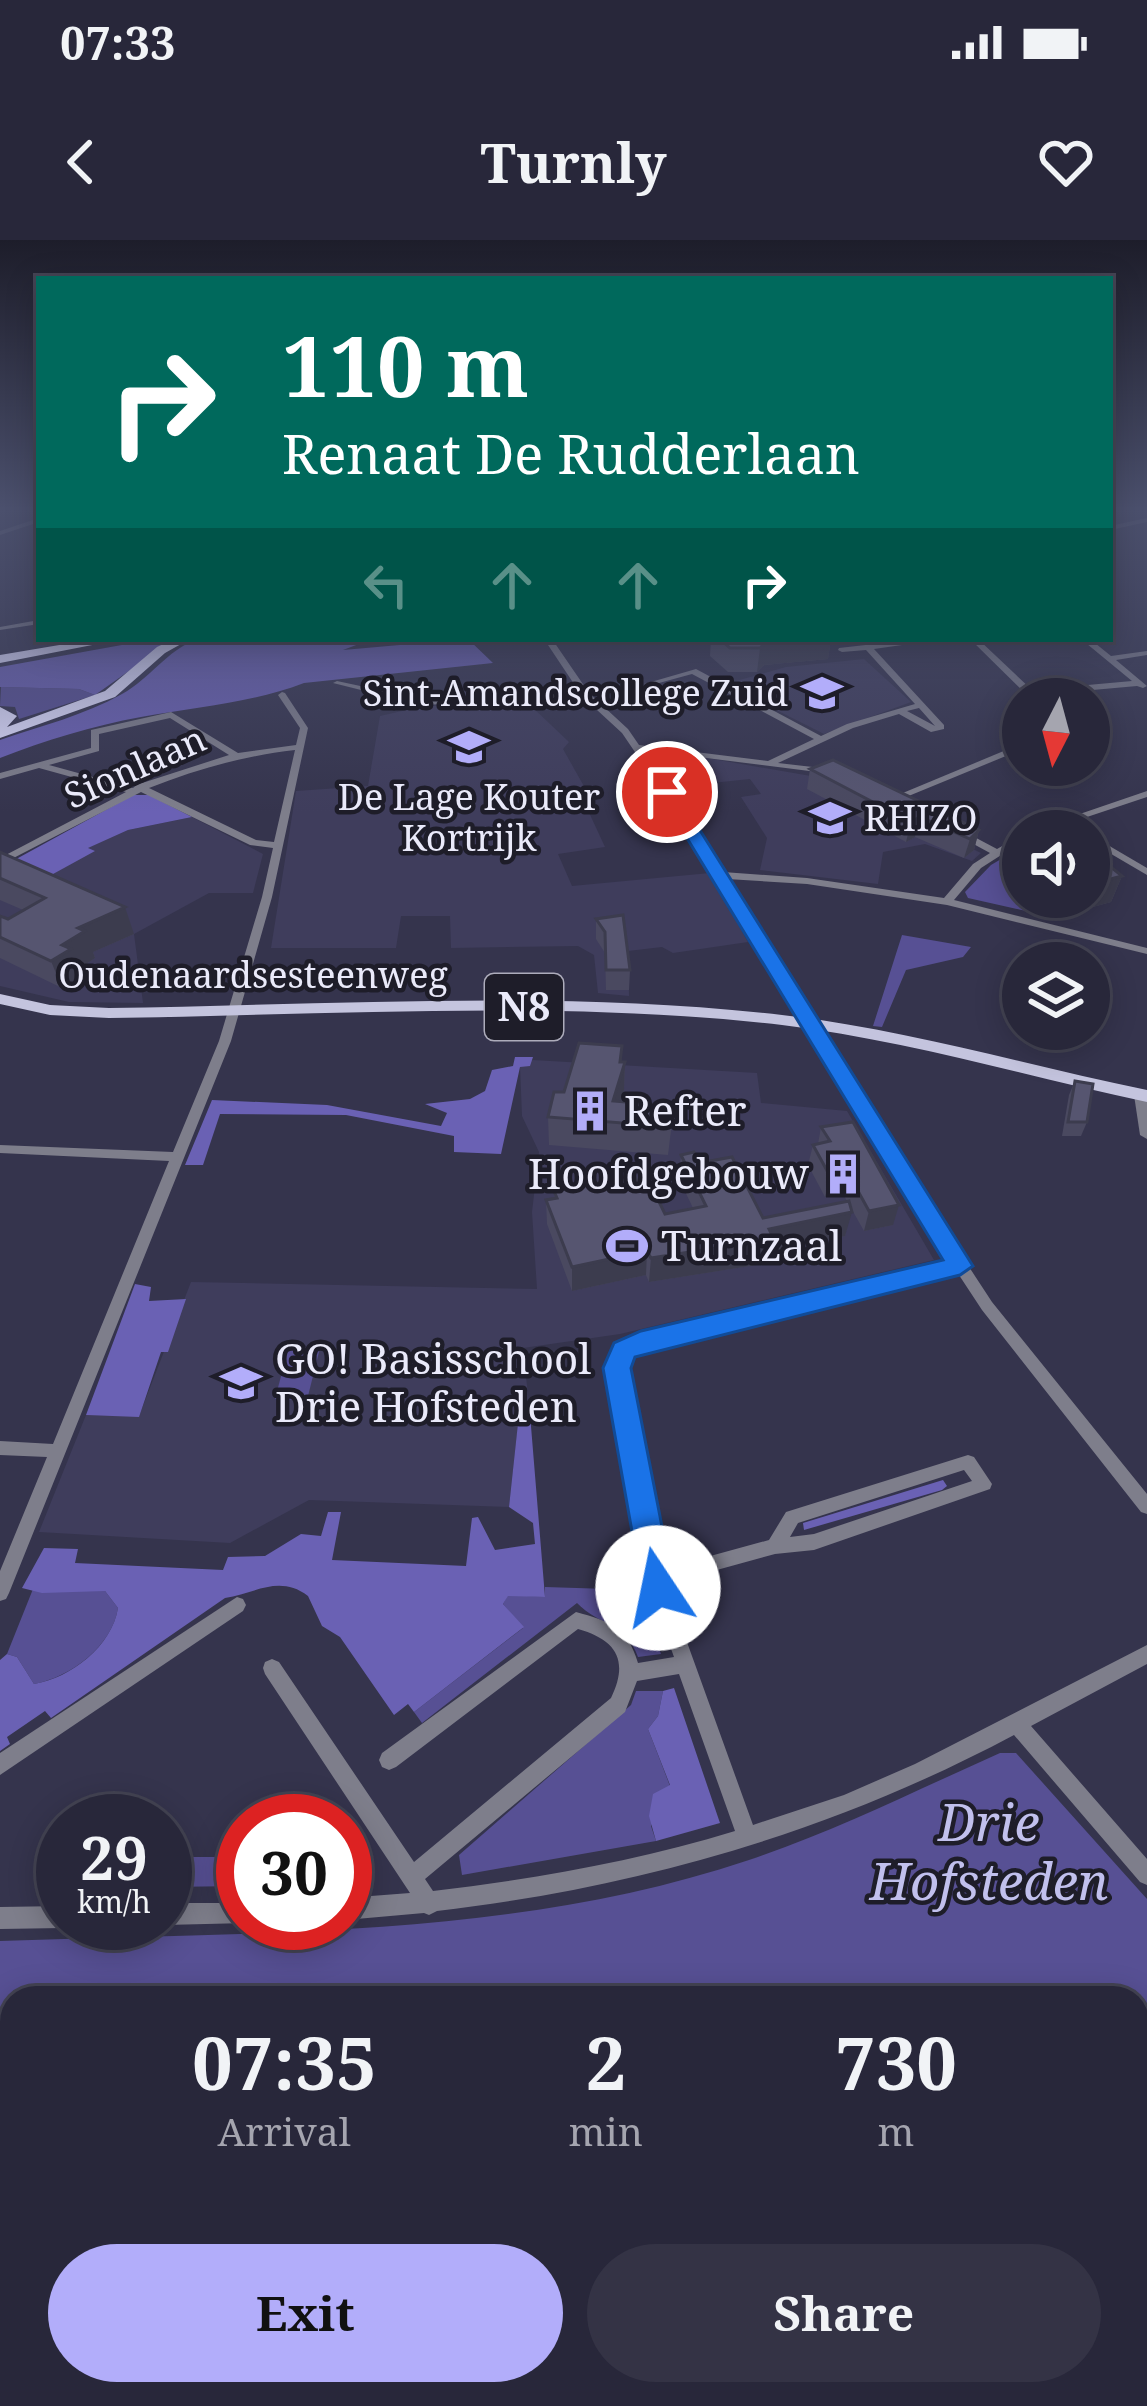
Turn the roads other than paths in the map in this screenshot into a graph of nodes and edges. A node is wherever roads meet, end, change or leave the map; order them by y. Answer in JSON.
{"nodes":[{"id":1,"x":36,"y":623,"type":"edge"},
{"id":2,"x":3,"y":629,"type":"edge"},
{"id":3,"x":47,"y":642,"type":"edge"},
{"id":4,"x":99,"y":642,"type":"edge"},
{"id":5,"x":178,"y":642,"type":"edge"},
{"id":6,"x":550,"y":642,"type":"edge"},
{"id":7,"x":913,"y":642,"type":"edge"},
{"id":8,"x":977,"y":642,"type":"edge"},
{"id":9,"x":1089,"y":642,"type":"edge"},
{"id":10,"x":1097,"y":642,"type":"edge"},
{"id":11,"x":868,"y":647,"type":"junction"},
{"id":12,"x":0,"y":650,"type":"edge"},
{"id":13,"x":842,"y":650,"type":"dead end"},
{"id":14,"x":1147,"y":653,"type":"edge"},
{"id":15,"x":0,"y":659,"type":"edge"},
{"id":16,"x":1113,"y":659,"type":"junction"},
{"id":17,"x":1014,"y":678,"type":"edge"},
{"id":18,"x":338,"y":683,"type":"dead end"},
{"id":19,"x":648,"y":684,"type":"dead end"},
{"id":20,"x":1144,"y":685,"type":"edge"},
{"id":21,"x":1110,"y":688,"type":"edge"},
{"id":22,"x":583,"y":691,"type":"junction"},
{"id":23,"x":282,"y":695,"type":"dead end"},
{"id":24,"x":919,"y":705,"type":"junction"},
{"id":25,"x":898,"y":710,"type":"junction"},
{"id":26,"x":0,"y":711,"type":"edge"},
{"id":27,"x":0,"y":729,"type":"edge"},
{"id":28,"x":820,"y":740,"type":"junction"},
{"id":29,"x":300,"y":747,"type":"junction"},
{"id":30,"x":637,"y":747,"type":"junction"},
{"id":31,"x":234,"y":754,"type":"junction"},
{"id":32,"x":1002,"y":755,"type":"edge"},
{"id":33,"x":772,"y":762,"type":"junction"},
{"id":34,"x":38,"y":764,"type":"junction"},
{"id":35,"x":2,"y":776,"type":"edge"},
{"id":36,"x":841,"y":776,"type":"edge"},
{"id":37,"x":135,"y":789,"type":"junction"},
{"id":38,"x":877,"y":793,"type":"edge"},
{"id":39,"x":1147,"y":794,"type":"edge"},
{"id":40,"x":890,"y":800,"type":"junction"},
{"id":41,"x":906,"y":807,"type":"edge"},
{"id":42,"x":1095,"y":810,"type":"edge"},
{"id":43,"x":954,"y":830,"type":"edge"},
{"id":44,"x":279,"y":846,"type":"junction"},
{"id":45,"x":1002,"y":847,"type":"edge"},
{"id":46,"x":1110,"y":850,"type":"edge"},
{"id":47,"x":994,"y":851,"type":"junction"},
{"id":48,"x":0,"y":862,"type":"edge"},
{"id":49,"x":1147,"y":872,"type":"edge"},
{"id":50,"x":718,"y":875,"type":"junction"},
{"id":51,"x":946,"y":902,"type":"junction"},
{"id":52,"x":1146,"y":949,"type":"edge"},
{"id":53,"x":0,"y":999,"type":"edge"},
{"id":54,"x":235,"y":1008,"type":"junction"},
{"id":55,"x":813,"y":1024,"type":"junction"},
{"id":56,"x":1143,"y":1095,"type":"edge"},
{"id":57,"x":1147,"y":1136,"type":"edge"},
{"id":58,"x":0,"y":1149,"type":"edge"},
{"id":59,"x":178,"y":1157,"type":"junction"},
{"id":60,"x":960,"y":1266,"type":"junction"},
{"id":61,"x":0,"y":1448,"type":"edge"},
{"id":62,"x":56,"y":1451,"type":"junction"},
{"id":63,"x":1147,"y":1507,"type":"edge"},
{"id":64,"x":775,"y":1546,"type":"junction"},
{"id":65,"x":657,"y":1579,"type":"junction"},
{"id":66,"x":0,"y":1593,"type":"edge"},
{"id":67,"x":237,"y":1605,"type":"dead end"},
{"id":68,"x":1147,"y":1654,"type":"edge"},
{"id":69,"x":685,"y":1664,"type":"junction"},
{"id":70,"x":272,"y":1668,"type":"dead end"},
{"id":71,"x":632,"y":1673,"type":"junction"},
{"id":72,"x":1016,"y":1723,"type":"junction"},
{"id":73,"x":389,"y":1760,"type":"dead end"},
{"id":74,"x":0,"y":1765,"type":"edge"},
{"id":75,"x":747,"y":1836,"type":"junction"},
{"id":76,"x":1147,"y":1875,"type":"edge"},
{"id":77,"x":412,"y":1876,"type":"junction"},
{"id":78,"x":428,"y":1904,"type":"junction"},
{"id":79,"x":372,"y":1907,"type":"edge"},
{"id":80,"x":36,"y":1917,"type":"edge"},
{"id":81,"x":0,"y":1918,"type":"edge"}],
"edges":[{"from":1,"to":2,"type":"street"},
{"from":3,"to":12,"type":"highway"},
{"from":4,"to":15,"type":"highway"},
{"from":5,"to":27,"type":"highway"},
{"from":6,"to":22,"type":"street"},
{"from":7,"to":11,"type":"street"},
{"from":8,"to":17,"type":"street"},
{"from":9,"to":16,"type":"street"},
{"from":10,"to":16,"type":"street"},
{"from":11,"to":13,"type":"street"},
{"from":11,"to":24,"type":"street"},
{"from":14,"to":16,"type":"street"},
{"from":16,"to":20,"type":"street"},
{"from":18,"to":22,"type":"street"},
{"from":19,"to":28,"type":"street"},
{"from":20,"to":21,"type":"street"},
{"from":22,"to":30,"type":"street"},
{"from":23,"to":29,"type":"street"},
{"from":24,"to":25,"type":"street"},
{"from":24,"to":25,"type":"street"},
{"from":25,"to":28,"type":"street"},
{"from":26,"to":27,"type":"highway"},
{"from":28,"to":33,"type":"street"},
{"from":29,"to":31,"type":"street","name":"Sionlaan"},
{"from":29,"to":44,"type":"street"},
{"from":30,"to":33,"type":"street"},
{"from":30,"to":50,"type":"street"},
{"from":31,"to":34,"type":"street"},
{"from":31,"to":37,"type":"street","name":"Sionlaan"},
{"from":32,"to":40,"type":"street"},
{"from":33,"to":36,"type":"street"},
{"from":34,"to":35,"type":"street"},
{"from":34,"to":37,"type":"street"},
{"from":37,"to":44,"type":"street"},
{"from":37,"to":48,"type":"street","name":"Sionlaan"},
{"from":38,"to":40,"type":"street"},
{"from":39,"to":42,"type":"street"},
{"from":40,"to":41,"type":"street"},
{"from":43,"to":47,"type":"street"},
{"from":44,"to":54,"type":"street"},
{"from":45,"to":47,"type":"street"},
{"from":46,"to":49,"type":"street"},
{"from":47,"to":51,"type":"street"},
{"from":50,"to":51,"type":"street"},
{"from":50,"to":55,"type":"street"},
{"from":51,"to":52,"type":"street"},
{"from":53,"to":54,"type":"main road","name":"Oudenaardsesteenweg","number":"N8"},
{"from":54,"to":55,"type":"main road","name":"Oudenaardsesteenweg","number":"N8"},
{"from":54,"to":59,"type":"street"},
{"from":55,"to":56,"type":"main road","name":"Oudenaardsesteenweg","number":"N8"},
{"from":55,"to":60,"type":"street"},
{"from":56,"to":57,"type":"street"},
{"from":58,"to":59,"type":"street"},
{"from":59,"to":62,"type":"street"},
{"from":60,"to":63,"type":"street"},
{"from":60,"to":65,"type":"street"},
{"from":61,"to":62,"type":"street"},
{"from":62,"to":66,"type":"street"},
{"from":64,"to":64,"type":"street"},
{"from":64,"to":65,"type":"street"},
{"from":65,"to":69,"type":"street"},
{"from":67,"to":74,"type":"street"},
{"from":68,"to":72,"type":"street"},
{"from":69,"to":71,"type":"street"},
{"from":69,"to":75,"type":"street"},
{"from":70,"to":77,"type":"street"},
{"from":71,"to":73,"type":"street"},
{"from":71,"to":77,"type":"street"},
{"from":72,"to":75,"type":"street"},
{"from":72,"to":76,"type":"street"},
{"from":75,"to":78,"type":"street"},
{"from":77,"to":78,"type":"street"},
{"from":78,"to":79,"type":"street"},
{"from":80,"to":81,"type":"street"}]}
